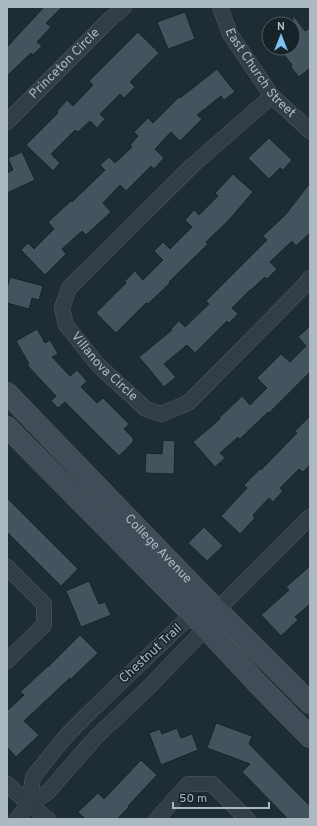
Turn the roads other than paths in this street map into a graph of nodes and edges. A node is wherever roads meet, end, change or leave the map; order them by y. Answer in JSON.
{"nodes":[{"id":1,"x":124,"y":7,"type":"edge"},
{"id":2,"x":220,"y":7,"type":"edge"},
{"id":3,"x":272,"y":96,"type":"junction"},
{"id":4,"x":7,"y":122,"type":"edge"},
{"id":5,"x":310,"y":131,"type":"edge"},
{"id":6,"x":310,"y":278,"type":"edge"},
{"id":7,"x":7,"y":393,"type":"edge"},
{"id":8,"x":7,"y":427,"type":"edge"},
{"id":9,"x":310,"y":517,"type":"edge"},
{"id":10,"x":7,"y":567,"type":"edge"},
{"id":11,"x":209,"y":617,"type":"junction"},
{"id":12,"x":7,"y":661,"type":"edge"},
{"id":13,"x":310,"y":703,"type":"edge"},
{"id":14,"x":310,"y":737,"type":"edge"},
{"id":15,"x":7,"y":784,"type":"edge"},
{"id":16,"x":28,"y":804,"type":"junction"},
{"id":17,"x":17,"y":819,"type":"edge"},
{"id":18,"x":48,"y":819,"type":"edge"},
{"id":19,"x":157,"y":819,"type":"edge"},
{"id":20,"x":247,"y":819,"type":"edge"}],
"edges":[{"from":1,"to":4,"type":"street","name":"Princeton Circle"},
{"from":2,"to":3,"type":"street","name":"East Church Street"},
{"from":3,"to":5,"type":"street","name":"East Church Street"},
{"from":3,"to":6,"type":"street","name":"Villanova Circle"},
{"from":7,"to":11,"type":"main road","name":"College Avenue"},
{"from":8,"to":11,"type":"main road","name":"College Avenue"},
{"from":9,"to":11,"type":"street"},
{"from":10,"to":12,"type":"street"},
{"from":11,"to":13,"type":"main road","name":"College Avenue"},
{"from":11,"to":14,"type":"main road","name":"College Avenue"},
{"from":11,"to":16,"type":"street","name":"Chestnut Trail"},
{"from":11,"to":16,"type":"street","name":"Chestnut Trail"},
{"from":15,"to":16,"type":"street"},
{"from":16,"to":17,"type":"street","name":"Chestnut Trail"},
{"from":16,"to":18,"type":"street"},
{"from":19,"to":20,"type":"street"}]}
